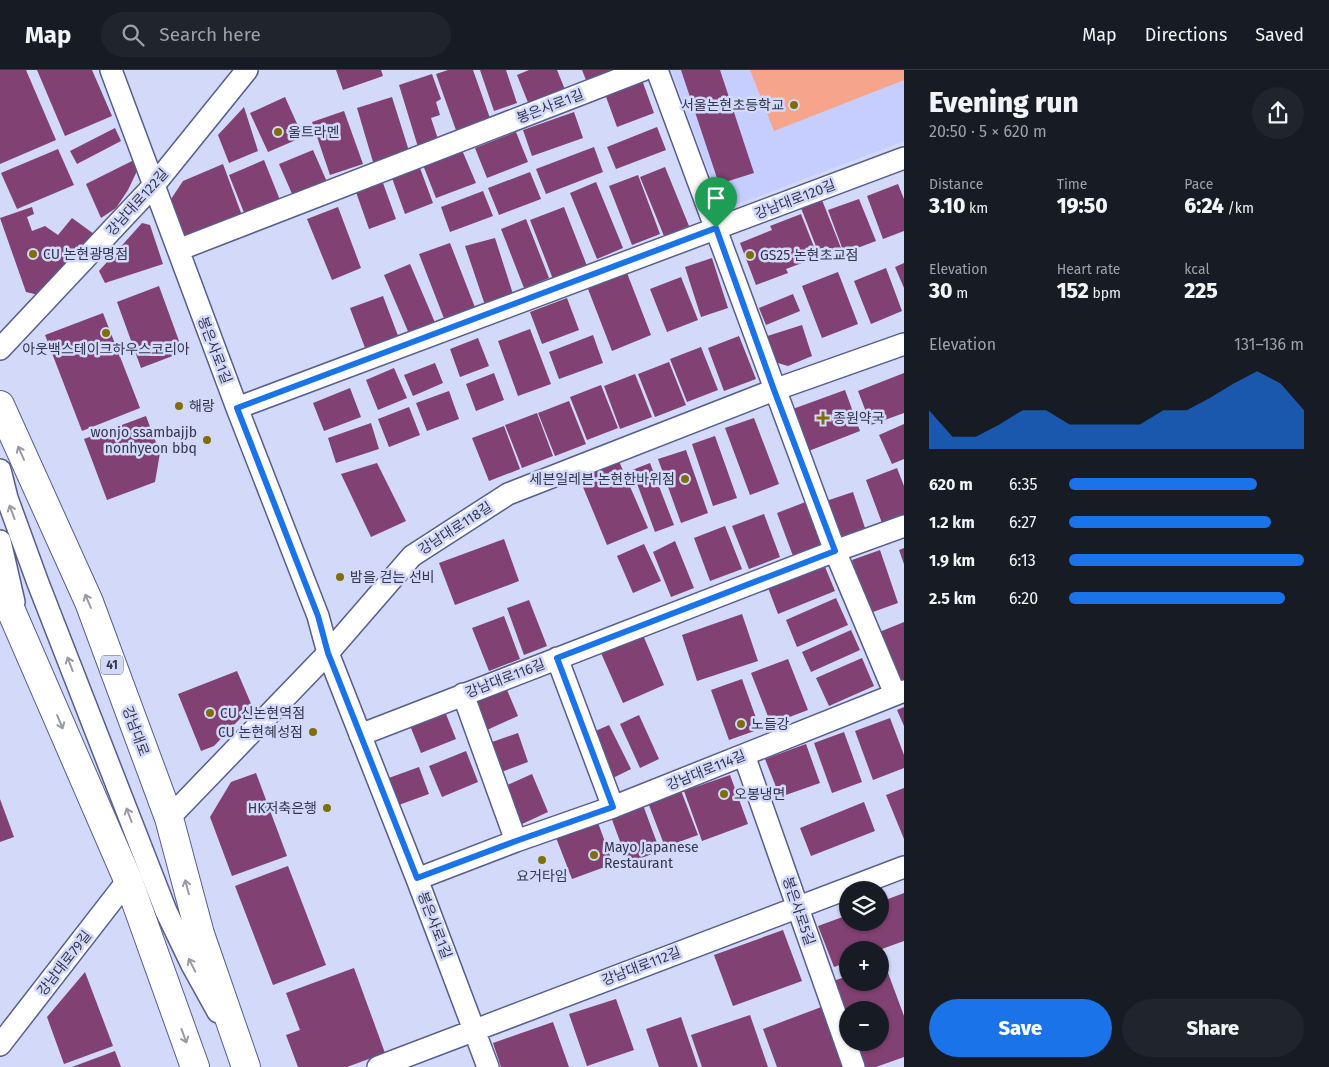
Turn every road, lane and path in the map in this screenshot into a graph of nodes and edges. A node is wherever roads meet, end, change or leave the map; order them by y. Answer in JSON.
{"nodes":[{"id":1,"x":111,"y":70,"type":"edge"},
{"id":2,"x":246,"y":70,"type":"edge"},
{"id":3,"x":642,"y":70,"type":"edge"},
{"id":4,"x":657,"y":70,"type":"edge"},
{"id":5,"x":904,"y":158,"type":"edge"},
{"id":6,"x":155,"y":184,"type":"junction"},
{"id":7,"x":716,"y":228,"type":"junction"},
{"id":8,"x":178,"y":250,"type":"junction"},
{"id":9,"x":904,"y":344,"type":"edge"},
{"id":10,"x":0,"y":349,"type":"edge"},
{"id":11,"x":774,"y":390,"type":"junction"},
{"id":12,"x":0,"y":406,"type":"edge"},
{"id":13,"x":237,"y":408,"type":"junction"},
{"id":14,"x":0,"y":470,"type":"edge"},
{"id":15,"x":904,"y":526,"type":"edge"},
{"id":16,"x":0,"y":541,"type":"edge"},
{"id":17,"x":835,"y":551,"type":"junction"},
{"id":18,"x":0,"y":585,"type":"edge"},
{"id":19,"x":20,"y":629,"type":"junction"},
{"id":20,"x":328,"y":653,"type":"junction"},
{"id":21,"x":557,"y":658,"type":"junction"},
{"id":22,"x":900,"y":693,"type":"edge"},
{"id":23,"x":463,"y":694,"type":"junction"},
{"id":24,"x":360,"y":736,"type":"junction"},
{"id":25,"x":744,"y":754,"type":"junction"},
{"id":26,"x":613,"y":807,"type":"junction"},
{"id":27,"x":168,"y":818,"type":"junction"},
{"id":28,"x":516,"y":841,"type":"junction"},
{"id":29,"x":904,"y":867,"type":"edge"},
{"id":30,"x":417,"y":878,"type":"junction"},
{"id":31,"x":128,"y":880,"type":"junction"},
{"id":32,"x":797,"y":907,"type":"junction"},
{"id":33,"x":474,"y":1029,"type":"junction"},
{"id":34,"x":0,"y":1045,"type":"edge"},
{"id":35,"x":244,"y":1060,"type":"edge"},
{"id":36,"x":195,"y":1067,"type":"edge"},
{"id":37,"x":378,"y":1067,"type":"edge"},
{"id":38,"x":488,"y":1067,"type":"edge"},
{"id":39,"x":854,"y":1067,"type":"edge"}],
"edges":[{"from":1,"to":6,"type":"street","name":"봉은사로1길"},
{"from":2,"to":6,"type":"street","name":"강남대로122길"},
{"from":3,"to":8,"type":"street","name":"봉은사로1길"},
{"from":4,"to":7,"type":"street"},
{"from":5,"to":7,"type":"street","name":"강남대로120길"},
{"from":6,"to":8,"type":"street","name":"봉은사로1길"},
{"from":6,"to":10,"type":"street","name":"강남대로122길"},
{"from":7,"to":11,"type":"street"},
{"from":7,"to":13,"type":"street","name":"강남대로120길"},
{"from":8,"to":13,"type":"street","name":"봉은사로1길"},
{"from":9,"to":11,"type":"street","name":"강남대로118길"},
{"from":11,"to":17,"type":"street"},
{"from":11,"to":20,"type":"street","name":"강남대로118길"},
{"from":27,"to":12,"type":"main road","name":"강남대로","number":"41","one_way":true},
{"from":13,"to":20,"type":"street","name":"봉은사로1길"},
{"from":35,"to":14,"type":"street","one_way":true},
{"from":15,"to":17,"type":"street","name":"강남대로116길"},
{"from":16,"to":19,"type":"street"},
{"from":17,"to":21,"type":"street","name":"강남대로116길"},
{"from":17,"to":22,"type":"street","name":"강남대로114길"},
{"from":18,"to":19,"type":"main road"},
{"from":19,"to":31,"type":"main road","one_way":true},
{"from":20,"to":24,"type":"street","name":"봉은사로1길"},
{"from":20,"to":27,"type":"street","name":"강남대로118길"},
{"from":21,"to":23,"type":"street","name":"강남대로116길"},
{"from":21,"to":26,"type":"street"},
{"from":22,"to":25,"type":"street","name":"강남대로114길"},
{"from":23,"to":24,"type":"street","name":"강남대로116길"},
{"from":23,"to":28,"type":"street"},
{"from":24,"to":30,"type":"street","name":"봉은사로1길"},
{"from":25,"to":26,"type":"street","name":"강남대로114길"},
{"from":25,"to":32,"type":"street","name":"봉은사로5길"},
{"from":26,"to":28,"type":"street","name":"강남대로114길"},
{"from":35,"to":27,"type":"main road","name":"강남대로","number":"41","one_way":true},
{"from":28,"to":30,"type":"street","name":"강남대로114길"},
{"from":29,"to":32,"type":"street","name":"강남대로112길"},
{"from":30,"to":33,"type":"street","name":"봉은사로1길"},
{"from":31,"to":34,"type":"street","name":"강남대로79길"},
{"from":31,"to":36,"type":"main road","one_way":true},
{"from":32,"to":33,"type":"street","name":"강남대로112길"},
{"from":32,"to":39,"type":"street","name":"봉은사로5길"},
{"from":33,"to":37,"type":"street","name":"강남대로112길"},
{"from":33,"to":38,"type":"street","name":"봉은사로1길"}]}
